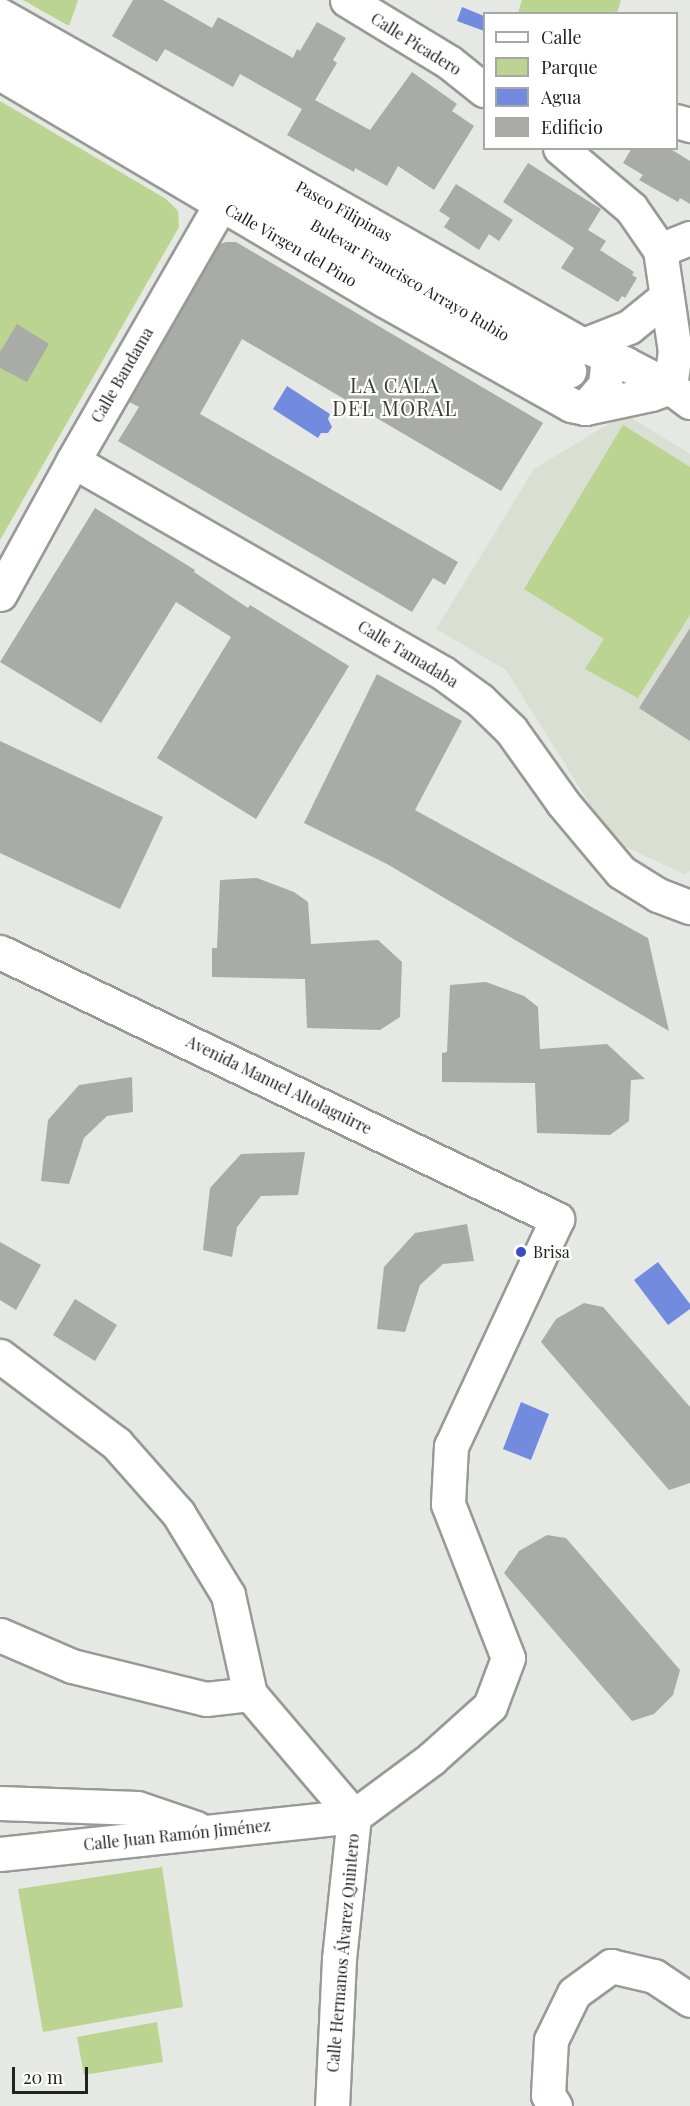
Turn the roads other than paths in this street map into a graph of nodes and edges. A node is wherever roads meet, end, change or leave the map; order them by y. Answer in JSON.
{"nodes":[{"id":1,"x":347,"y":0,"type":"edge"},
{"id":2,"x":0,"y":15,"type":"edge"},
{"id":3,"x":0,"y":41,"type":"edge"},
{"id":4,"x":449,"y":62,"type":"junction"},
{"id":5,"x":483,"y":69,"type":"edge"},
{"id":6,"x":0,"y":74,"type":"edge"},
{"id":7,"x":483,"y":89,"type":"edge"},
{"id":8,"x":562,"y":150,"type":"edge"},
{"id":9,"x":248,"y":157,"type":"junction"},
{"id":10,"x":217,"y":170,"type":"dead end"},
{"id":11,"x":250,"y":190,"type":"dead end"},
{"id":12,"x":221,"y":204,"type":"junction"},
{"id":13,"x":690,"y":238,"type":"edge"},
{"id":14,"x":660,"y":250,"type":"junction"},
{"id":15,"x":666,"y":297,"type":"junction"},
{"id":16,"x":587,"y":358,"type":"junction"},
{"id":17,"x":680,"y":395,"type":"edge"},
{"id":18,"x":585,"y":408,"type":"junction"},
{"id":19,"x":73,"y":460,"type":"junction"},
{"id":20,"x":0,"y":594,"type":"edge"},
{"id":21,"x":690,"y":907,"type":"edge"},
{"id":22,"x":0,"y":951,"type":"edge"},
{"id":23,"x":557,"y":1219,"type":"joint"},
{"id":24,"x":0,"y":1356,"type":"edge"},
{"id":25,"x":0,"y":1635,"type":"edge"},
{"id":26,"x":250,"y":1694,"type":"junction"},
{"id":27,"x":0,"y":1803,"type":"edge"},
{"id":28,"x":354,"y":1816,"type":"junction"},
{"id":29,"x":205,"y":1832,"type":"junction"},
{"id":30,"x":0,"y":1854,"type":"edge"},
{"id":31,"x":690,"y":2000,"type":"edge"},
{"id":32,"x":332,"y":2106,"type":"edge"},
{"id":33,"x":555,"y":2106,"type":"edge"}],
"edges":[{"from":1,"to":4,"type":"street","name":"Calle Picadero"},
{"from":2,"to":9,"type":"street","name":"Paseo Filipinas"},
{"from":3,"to":10,"type":"street"},
{"from":4,"to":5,"type":"street"},
{"from":4,"to":7,"type":"street","name":"Calle Picadero"},
{"from":6,"to":12,"type":"street","name":"Calle Virgen del Pino"},
{"from":8,"to":14,"type":"street"},
{"from":9,"to":12,"type":"street","name":"Calle Bandama"},
{"from":9,"to":16,"type":"street","name":"Paseo Filipinas"},
{"from":11,"to":16,"type":"street","name":"Bulevar Francisco Arrayo Rubio"},
{"from":12,"to":18,"type":"street","name":"Calle Virgen del Pino"},
{"from":12,"to":19,"type":"street","name":"Calle Bandama"},
{"from":13,"to":14,"type":"street"},
{"from":14,"to":15,"type":"street"},
{"from":15,"to":16,"type":"street"},
{"from":15,"to":17,"type":"street"},
{"from":16,"to":17,"type":"street","name":"Paseo Filipinas"},
{"from":16,"to":18,"type":"street"},
{"from":17,"to":18,"type":"street"},
{"from":19,"to":20,"type":"street","name":"Calle Bandama"},
{"from":19,"to":21,"type":"street","name":"Calle Tamadaba"},
{"from":22,"to":23,"type":"street","name":"Avenida Manuel Altolaguirre"},
{"from":23,"to":28,"type":"street","name":"Calle Hermanos Álvarez Quintero"},
{"from":24,"to":26,"type":"street"},
{"from":25,"to":26,"type":"street"},
{"from":26,"to":28,"type":"street"},
{"from":27,"to":29,"type":"street"},
{"from":28,"to":29,"type":"street","name":"Calle Juan Ramón Jiménez"},
{"from":28,"to":32,"type":"street","name":"Calle Hermanos Álvarez Quintero"},
{"from":29,"to":30,"type":"street","name":"Calle Juan Ramón Jiménez"},
{"from":31,"to":33,"type":"street"}]}
